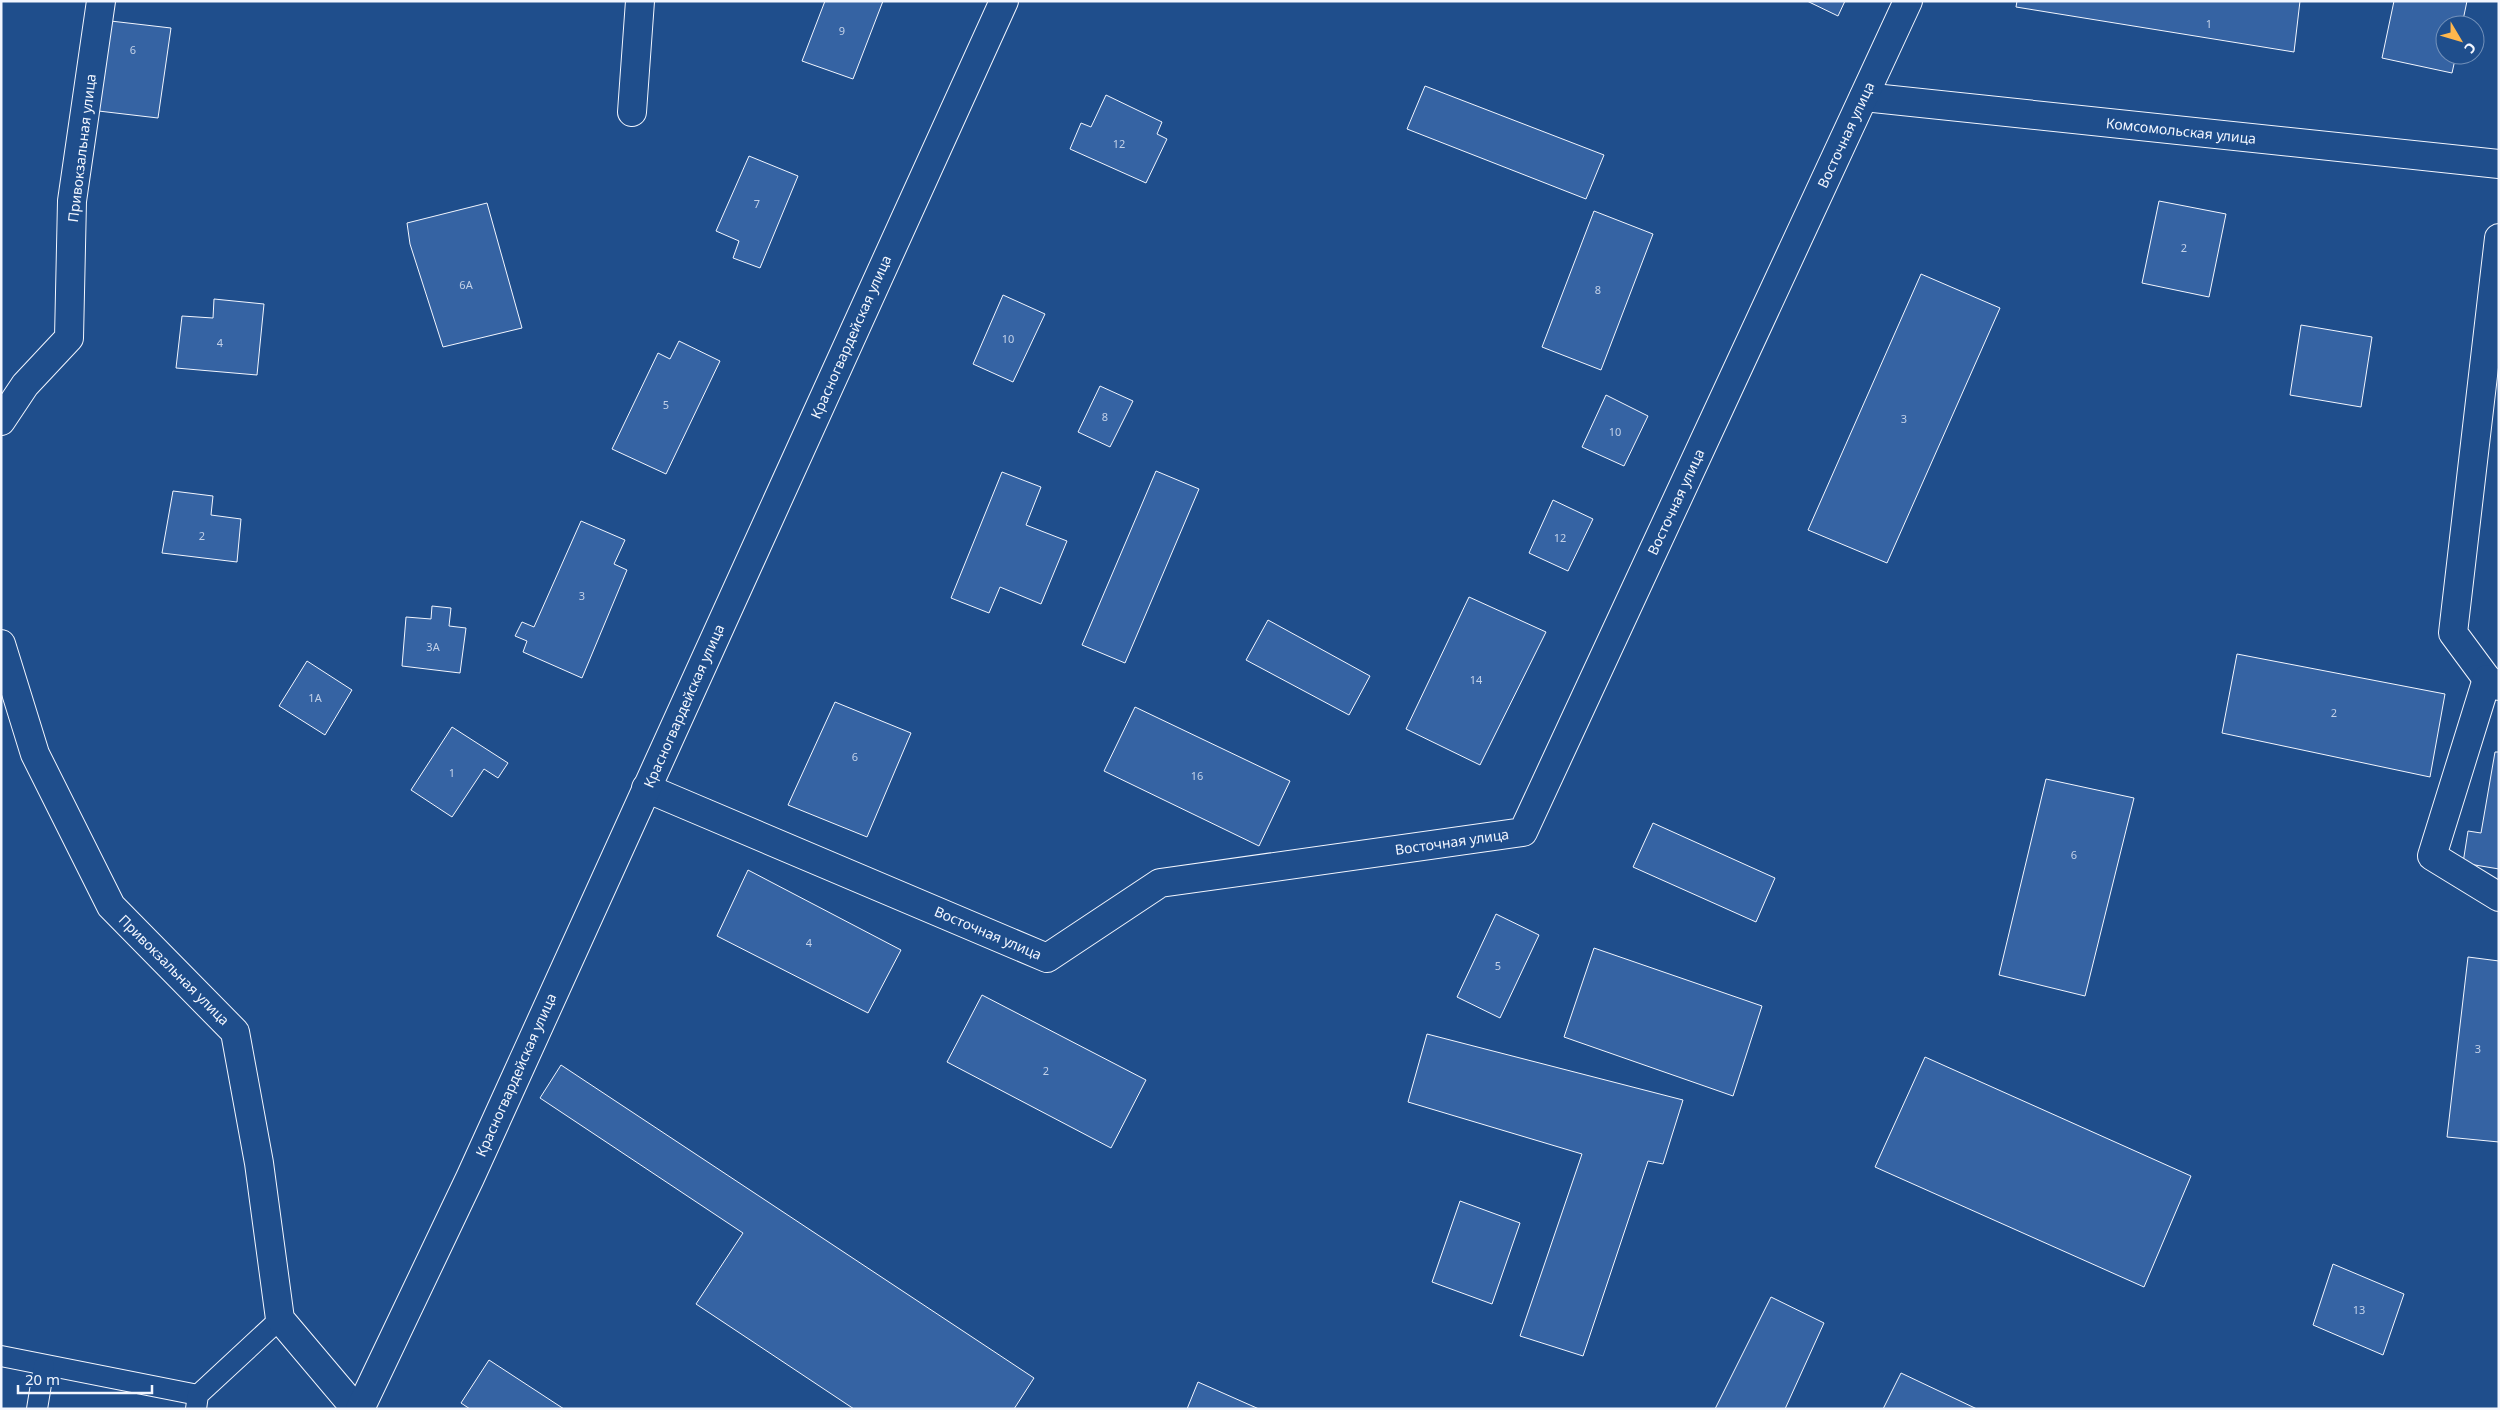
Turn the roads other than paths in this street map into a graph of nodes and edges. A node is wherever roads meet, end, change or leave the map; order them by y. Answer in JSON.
{"nodes":[{"id":1,"x":101,"y":1,"type":"edge"},
{"id":2,"x":640,"y":1,"type":"edge"},
{"id":3,"x":1004,"y":1,"type":"edge"},
{"id":4,"x":1908,"y":1,"type":"edge"},
{"id":5,"x":1864,"y":97,"type":"junction"},
{"id":6,"x":632,"y":112,"type":"dead end"},
{"id":7,"x":2499,"y":164,"type":"edge"},
{"id":8,"x":2499,"y":238,"type":"edge"},
{"id":9,"x":1,"y":421,"type":"edge"},
{"id":10,"x":1,"y":644,"type":"edge"},
{"id":11,"x":2493,"y":683,"type":"edge"},
{"id":12,"x":646,"y":788,"type":"junction"},
{"id":13,"x":2499,"y":897,"type":"edge"},
{"id":14,"x":280,"y":1319,"type":"junction"},
{"id":15,"x":1,"y":1356,"type":"edge"},
{"id":16,"x":44,"y":1366,"type":"junction"},
{"id":17,"x":197,"y":1402,"type":"edge"},
{"id":18,"x":37,"y":1409,"type":"edge"},
{"id":19,"x":358,"y":1409,"type":"edge"}],
"edges":[{"from":1,"to":9,"type":"street","name":"Привокзальная улица"},
{"from":2,"to":6,"type":"street"},
{"from":3,"to":12,"type":"street","name":"Красногвардейская улица"},
{"from":4,"to":5,"type":"street","name":"Восточная улица"},
{"from":5,"to":7,"type":"street","name":"Комсомольская улица"},
{"from":5,"to":12,"type":"street","name":"Восточная улица"},
{"from":8,"to":11,"type":"street"},
{"from":10,"to":14,"type":"street","name":"Привокзальная улица"},
{"from":11,"to":13,"type":"street"},
{"from":12,"to":19,"type":"street","name":"Красногвардейская улица"},
{"from":14,"to":17,"type":"lane"},
{"from":14,"to":19,"type":"street"},
{"from":15,"to":16,"type":"lane"},
{"from":16,"to":17,"type":"lane"},
{"from":16,"to":18,"type":"lane"}]}
